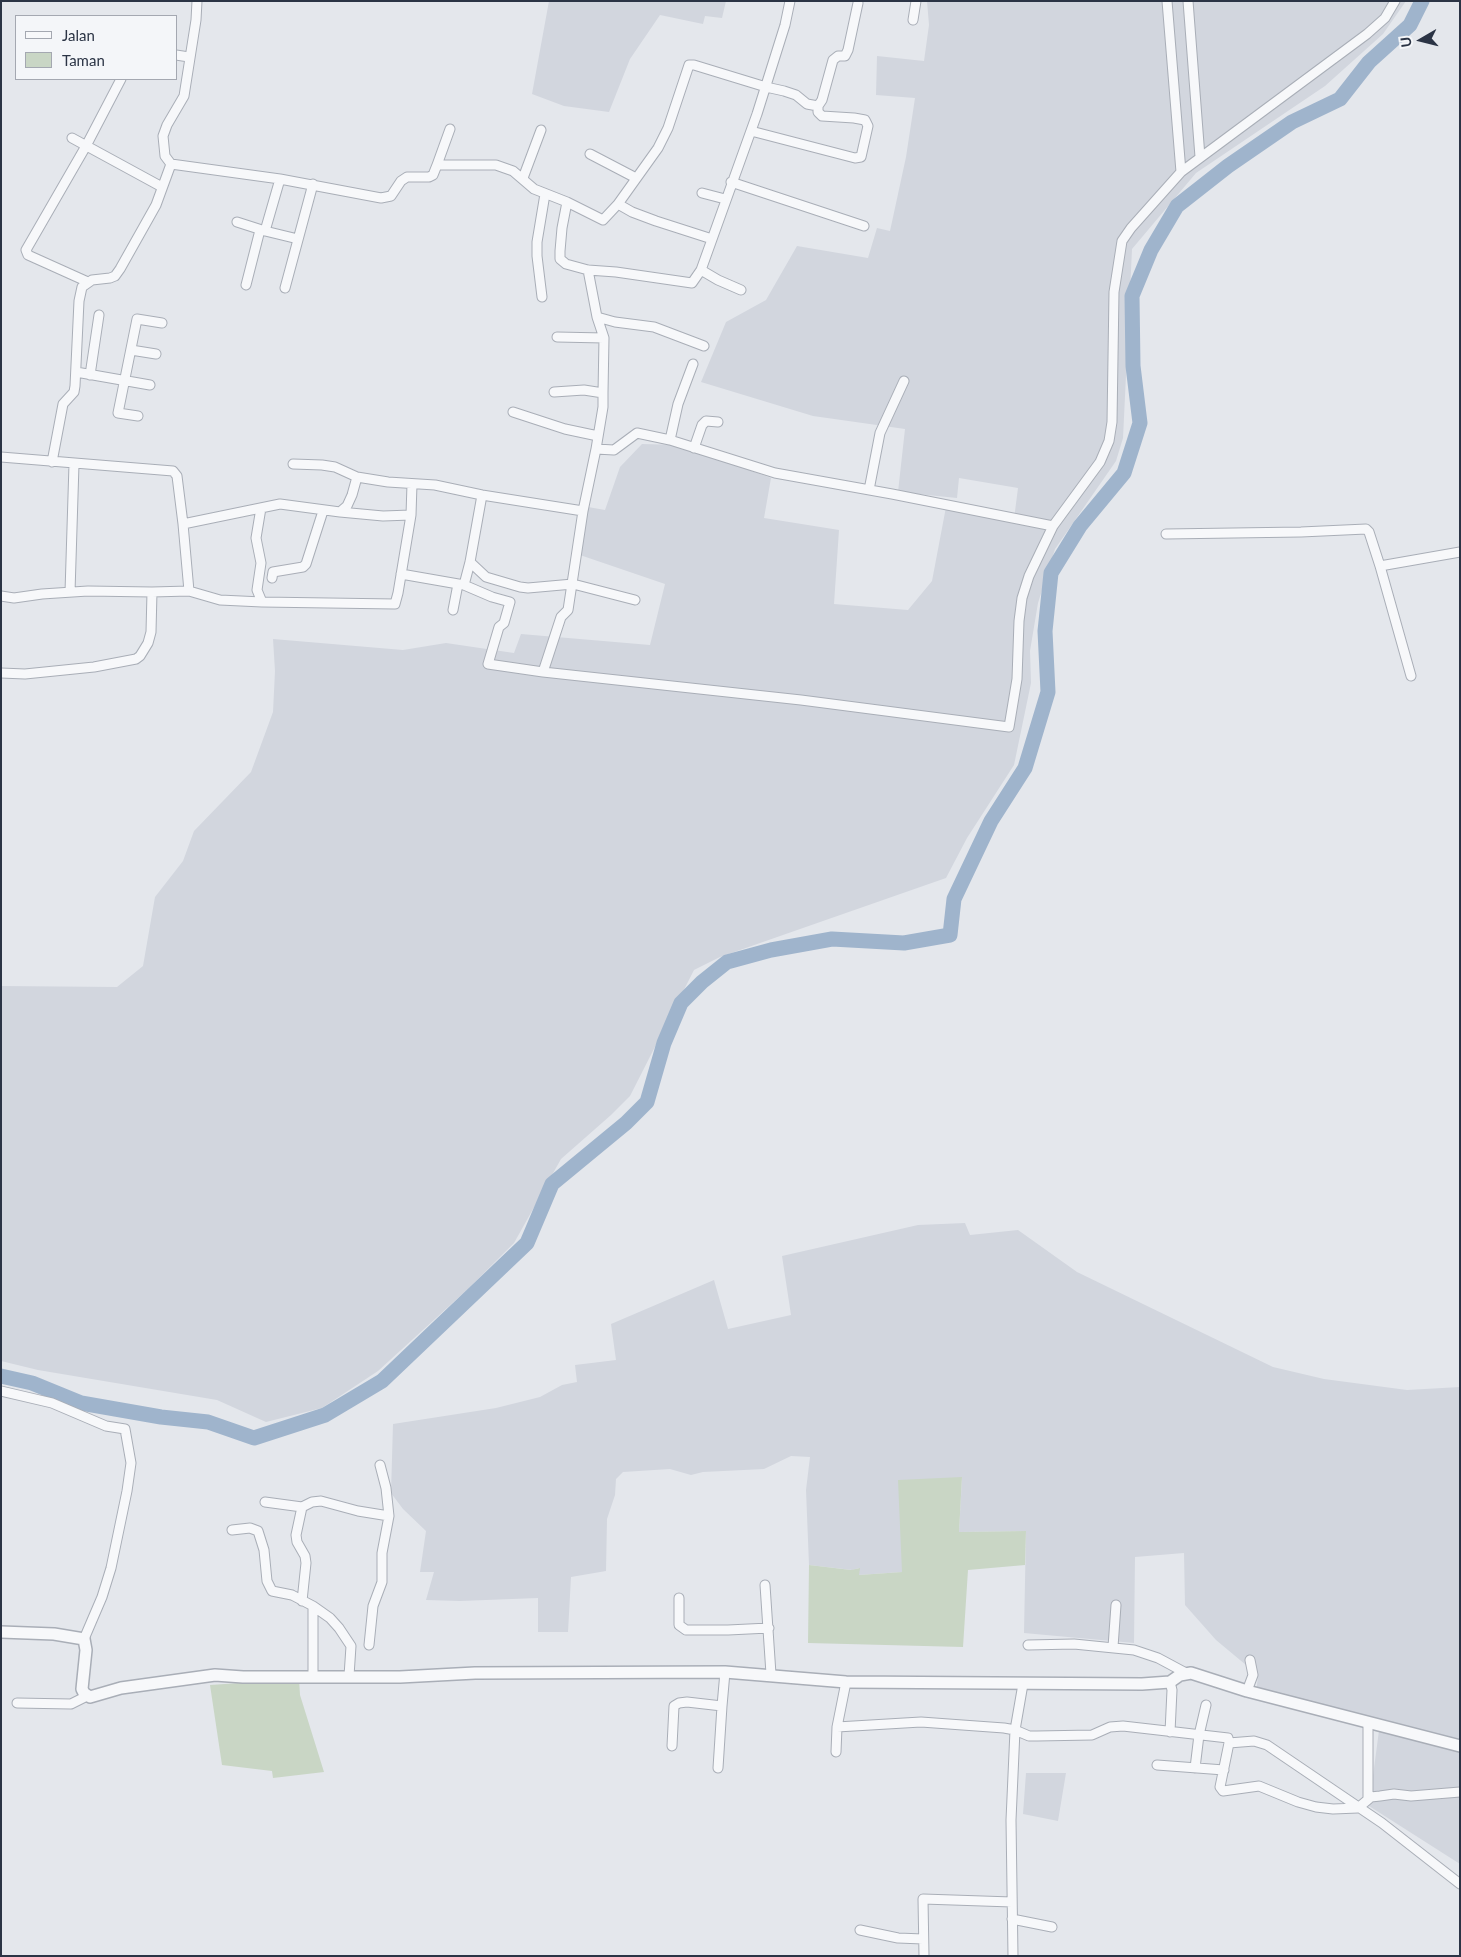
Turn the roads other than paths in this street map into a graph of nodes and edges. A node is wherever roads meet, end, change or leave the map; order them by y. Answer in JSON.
{"nodes":[{"id":1,"x":197,"y":1,"type":"edge"},
{"id":2,"x":916,"y":1,"type":"edge"},
{"id":3,"x":1167,"y":1,"type":"edge"},
{"id":4,"x":1188,"y":1,"type":"edge"},
{"id":5,"x":1395,"y":1,"type":"edge"},
{"id":6,"x":789,"y":2,"type":"edge"},
{"id":7,"x":858,"y":3,"type":"dead end"},
{"id":8,"x":913,"y":20,"type":"dead end"},
{"id":9,"x":178,"y":54,"type":"edge"},
{"id":10,"x":189,"y":57,"type":"junction"},
{"id":11,"x":120,"y":80,"type":"edge"},
{"id":12,"x":766,"y":87,"type":"junction"},
{"id":13,"x":818,"y":106,"type":"junction"},
{"id":14,"x":450,"y":129,"type":"dead end"},
{"id":15,"x":541,"y":130,"type":"dead end"},
{"id":16,"x":751,"y":131,"type":"junction"},
{"id":17,"x":72,"y":138,"type":"dead end"},
{"id":18,"x":86,"y":146,"type":"junction"},
{"id":19,"x":590,"y":154,"type":"dead end"},
{"id":20,"x":1200,"y":157,"type":"junction"},
{"id":21,"x":171,"y":164,"type":"junction"},
{"id":22,"x":437,"y":165,"type":"junction"},
{"id":23,"x":1181,"y":172,"type":"junction"},
{"id":24,"x":523,"y":178,"type":"junction"},
{"id":25,"x":636,"y":178,"type":"junction"},
{"id":26,"x":280,"y":179,"type":"junction"},
{"id":27,"x":731,"y":182,"type":"junction"},
{"id":28,"x":313,"y":184,"type":"junction"},
{"id":29,"x":162,"y":187,"type":"junction"},
{"id":30,"x":702,"y":193,"type":"dead end"},
{"id":31,"x":545,"y":194,"type":"junction"},
{"id":32,"x":725,"y":199,"type":"junction"},
{"id":33,"x":567,"y":202,"type":"junction"},
{"id":34,"x":618,"y":204,"type":"junction"},
{"id":35,"x":237,"y":222,"type":"dead end"},
{"id":36,"x":864,"y":226,"type":"dead end"},
{"id":37,"x":262,"y":231,"type":"junction"},
{"id":38,"x":298,"y":239,"type":"junction"},
{"id":39,"x":712,"y":239,"type":"junction"},
{"id":40,"x":588,"y":270,"type":"junction"},
{"id":41,"x":701,"y":270,"type":"junction"},
{"id":42,"x":88,"y":282,"type":"junction"},
{"id":43,"x":246,"y":285,"type":"dead end"},
{"id":44,"x":285,"y":288,"type":"dead end"},
{"id":45,"x":740,"y":290,"type":"dead end"},
{"id":46,"x":542,"y":297,"type":"dead end"},
{"id":47,"x":99,"y":315,"type":"dead end"},
{"id":48,"x":597,"y":318,"type":"junction"},
{"id":49,"x":162,"y":323,"type":"dead end"},
{"id":50,"x":557,"y":337,"type":"dead end"},
{"id":51,"x":604,"y":338,"type":"junction"},
{"id":52,"x":704,"y":346,"type":"dead end"},
{"id":53,"x":131,"y":350,"type":"junction"},
{"id":54,"x":156,"y":354,"type":"dead end"},
{"id":55,"x":693,"y":364,"type":"dead end"},
{"id":56,"x":76,"y":372,"type":"junction"},
{"id":57,"x":90,"y":375,"type":"junction"},
{"id":58,"x":125,"y":381,"type":"junction"},
{"id":59,"x":904,"y":381,"type":"dead end"},
{"id":60,"x":150,"y":386,"type":"dead end"},
{"id":61,"x":554,"y":392,"type":"dead end"},
{"id":62,"x":603,"y":393,"type":"junction"},
{"id":63,"x":513,"y":412,"type":"dead end"},
{"id":64,"x":138,"y":416,"type":"dead end"},
{"id":65,"x":718,"y":422,"type":"dead end"},
{"id":66,"x":598,"y":436,"type":"junction"},
{"id":67,"x":670,"y":440,"type":"junction"},
{"id":68,"x":694,"y":448,"type":"junction"},
{"id":69,"x":596,"y":449,"type":"junction"},
{"id":70,"x":1,"y":457,"type":"edge"},
{"id":71,"x":52,"y":462,"type":"junction"},
{"id":72,"x":74,"y":464,"type":"junction"},
{"id":73,"x":292,"y":464,"type":"dead end"},
{"id":74,"x":357,"y":477,"type":"junction"},
{"id":75,"x":412,"y":484,"type":"junction"},
{"id":76,"x":869,"y":490,"type":"junction"},
{"id":77,"x":482,"y":495,"type":"junction"},
{"id":78,"x":261,"y":508,"type":"junction"},
{"id":79,"x":583,"y":511,"type":"junction"},
{"id":80,"x":324,"y":512,"type":"junction"},
{"id":81,"x":340,"y":512,"type":"junction"},
{"id":82,"x":411,"y":515,"type":"junction"},
{"id":83,"x":182,"y":524,"type":"junction"},
{"id":84,"x":1053,"y":526,"type":"junction"},
{"id":85,"x":1166,"y":534,"type":"dead end"},
{"id":86,"x":1460,"y":552,"type":"edge"},
{"id":87,"x":470,"y":562,"type":"junction"},
{"id":88,"x":1380,"y":566,"type":"junction"},
{"id":89,"x":401,"y":574,"type":"junction"},
{"id":90,"x":272,"y":578,"type":"dead end"},
{"id":91,"x":572,"y":584,"type":"junction"},
{"id":92,"x":461,"y":585,"type":"junction"},
{"id":93,"x":189,"y":591,"type":"junction"},
{"id":94,"x":70,"y":592,"type":"junction"},
{"id":95,"x":152,"y":592,"type":"junction"},
{"id":96,"x":1,"y":596,"type":"edge"},
{"id":97,"x":635,"y":600,"type":"dead end"},
{"id":98,"x":262,"y":602,"type":"junction"},
{"id":99,"x":453,"y":610,"type":"dead end"},
{"id":100,"x":543,"y":672,"type":"junction"},
{"id":101,"x":1,"y":673,"type":"edge"},
{"id":102,"x":1411,"y":676,"type":"dead end"},
{"id":103,"x":1,"y":1391,"type":"edge"},
{"id":104,"x":380,"y":1465,"type":"dead end"},
{"id":105,"x":265,"y":1502,"type":"dead end"},
{"id":106,"x":302,"y":1507,"type":"junction"},
{"id":107,"x":389,"y":1516,"type":"junction"},
{"id":108,"x":232,"y":1530,"type":"dead end"},
{"id":109,"x":765,"y":1585,"type":"dead end"},
{"id":110,"x":679,"y":1598,"type":"dead end"},
{"id":111,"x":302,"y":1601,"type":"junction"},
{"id":112,"x":1116,"y":1605,"type":"dead end"},
{"id":113,"x":313,"y":1606,"type":"junction"},
{"id":114,"x":769,"y":1629,"type":"junction"},
{"id":115,"x":1,"y":1632,"type":"edge"},
{"id":116,"x":84,"y":1639,"type":"junction"},
{"id":117,"x":1028,"y":1644,"type":"dead end"},
{"id":118,"x":369,"y":1646,"type":"dead end"},
{"id":119,"x":1113,"y":1647,"type":"junction"},
{"id":120,"x":1250,"y":1660,"type":"dead end"},
{"id":121,"x":725,"y":1672,"type":"junction"},
{"id":122,"x":771,"y":1674,"type":"junction"},
{"id":123,"x":313,"y":1676,"type":"junction"},
{"id":124,"x":349,"y":1676,"type":"junction"},
{"id":125,"x":1178,"y":1677,"type":"junction"},
{"id":126,"x":846,"y":1682,"type":"junction"},
{"id":127,"x":1023,"y":1684,"type":"junction"},
{"id":128,"x":1247,"y":1691,"type":"junction"},
{"id":129,"x":87,"y":1696,"type":"junction"},
{"id":130,"x":17,"y":1703,"type":"dead end"},
{"id":131,"x":1206,"y":1705,"type":"dead end"},
{"id":132,"x":722,"y":1706,"type":"junction"},
{"id":133,"x":1368,"y":1722,"type":"junction"},
{"id":134,"x":837,"y":1726,"type":"junction"},
{"id":135,"x":1015,"y":1730,"type":"junction"},
{"id":136,"x":1170,"y":1732,"type":"junction"},
{"id":137,"x":1198,"y":1735,"type":"junction"},
{"id":138,"x":1229,"y":1743,"type":"junction"},
{"id":139,"x":672,"y":1746,"type":"dead end"},
{"id":140,"x":1460,"y":1746,"type":"edge"},
{"id":141,"x":836,"y":1752,"type":"dead end"},
{"id":142,"x":1157,"y":1765,"type":"dead end"},
{"id":143,"x":718,"y":1768,"type":"dead end"},
{"id":144,"x":1195,"y":1768,"type":"junction"},
{"id":145,"x":1224,"y":1770,"type":"junction"},
{"id":146,"x":1460,"y":1792,"type":"edge"},
{"id":147,"x":1362,"y":1804,"type":"junction"},
{"id":148,"x":1460,"y":1884,"type":"edge"},
{"id":149,"x":1012,"y":1902,"type":"junction"},
{"id":150,"x":1012,"y":1919,"type":"junction"},
{"id":151,"x":1052,"y":1927,"type":"dead end"},
{"id":152,"x":860,"y":1930,"type":"dead end"},
{"id":153,"x":923,"y":1938,"type":"junction"},
{"id":154,"x":924,"y":1956,"type":"edge"},
{"id":155,"x":1013,"y":1956,"type":"edge"}],
"edges":[{"from":1,"to":10,"type":"street"},
{"from":2,"to":8,"type":"street"},
{"from":3,"to":23,"type":"street"},
{"from":4,"to":20,"type":"street"},
{"from":5,"to":20,"type":"street"},
{"from":6,"to":12,"type":"street"},
{"from":7,"to":13,"type":"street"},
{"from":9,"to":10,"type":"street"},
{"from":10,"to":21,"type":"street"},
{"from":11,"to":18,"type":"street"},
{"from":12,"to":13,"type":"street"},
{"from":12,"to":16,"type":"street"},
{"from":12,"to":25,"type":"street"},
{"from":13,"to":16,"type":"street"},
{"from":14,"to":22,"type":"street"},
{"from":15,"to":24,"type":"street"},
{"from":16,"to":27,"type":"street"},
{"from":17,"to":18,"type":"street"},
{"from":18,"to":29,"type":"street"},
{"from":18,"to":42,"type":"street"},
{"from":19,"to":25,"type":"street"},
{"from":20,"to":23,"type":"street"},
{"from":21,"to":26,"type":"street"},
{"from":21,"to":29,"type":"street"},
{"from":22,"to":24,"type":"street"},
{"from":22,"to":28,"type":"street"},
{"from":23,"to":84,"type":"street"},
{"from":24,"to":31,"type":"street"},
{"from":25,"to":34,"type":"street"},
{"from":26,"to":28,"type":"street"},
{"from":26,"to":37,"type":"street"},
{"from":27,"to":32,"type":"street"},
{"from":27,"to":36,"type":"street"},
{"from":28,"to":38,"type":"street"},
{"from":29,"to":42,"type":"street"},
{"from":30,"to":32,"type":"street"},
{"from":31,"to":33,"type":"street"},
{"from":31,"to":46,"type":"street"},
{"from":32,"to":39,"type":"street"},
{"from":33,"to":34,"type":"street"},
{"from":33,"to":40,"type":"street"},
{"from":34,"to":39,"type":"street"},
{"from":35,"to":37,"type":"street"},
{"from":37,"to":38,"type":"street"},
{"from":37,"to":43,"type":"street"},
{"from":38,"to":44,"type":"street"},
{"from":39,"to":41,"type":"street"},
{"from":40,"to":41,"type":"street"},
{"from":40,"to":48,"type":"street"},
{"from":41,"to":45,"type":"street"},
{"from":42,"to":56,"type":"street"},
{"from":47,"to":57,"type":"street"},
{"from":48,"to":51,"type":"street"},
{"from":48,"to":52,"type":"street"},
{"from":49,"to":53,"type":"street"},
{"from":50,"to":51,"type":"street"},
{"from":51,"to":62,"type":"street"},
{"from":53,"to":54,"type":"street"},
{"from":53,"to":58,"type":"street"},
{"from":55,"to":67,"type":"street"},
{"from":56,"to":57,"type":"street"},
{"from":56,"to":71,"type":"street"},
{"from":57,"to":58,"type":"street"},
{"from":58,"to":60,"type":"street"},
{"from":58,"to":64,"type":"street"},
{"from":59,"to":76,"type":"street"},
{"from":61,"to":62,"type":"street"},
{"from":62,"to":66,"type":"street"},
{"from":63,"to":66,"type":"street"},
{"from":65,"to":68,"type":"street"},
{"from":66,"to":69,"type":"street"},
{"from":67,"to":68,"type":"street"},
{"from":67,"to":69,"type":"street"},
{"from":68,"to":76,"type":"street"},
{"from":69,"to":79,"type":"street"},
{"from":70,"to":71,"type":"street"},
{"from":71,"to":72,"type":"street"},
{"from":72,"to":83,"type":"street"},
{"from":72,"to":94,"type":"street"},
{"from":73,"to":74,"type":"street"},
{"from":74,"to":75,"type":"street"},
{"from":74,"to":81,"type":"street"},
{"from":75,"to":77,"type":"street"},
{"from":75,"to":82,"type":"street"},
{"from":76,"to":84,"type":"street"},
{"from":77,"to":79,"type":"street"},
{"from":77,"to":87,"type":"street"},
{"from":78,"to":80,"type":"street"},
{"from":78,"to":83,"type":"street"},
{"from":78,"to":98,"type":"street"},
{"from":79,"to":91,"type":"street"},
{"from":80,"to":81,"type":"street"},
{"from":80,"to":90,"type":"street"},
{"from":81,"to":82,"type":"street"},
{"from":82,"to":89,"type":"street"},
{"from":83,"to":93,"type":"street"},
{"from":84,"to":100,"type":"street"},
{"from":85,"to":88,"type":"street"},
{"from":86,"to":88,"type":"street"},
{"from":87,"to":91,"type":"street"},
{"from":87,"to":92,"type":"street"},
{"from":88,"to":102,"type":"street"},
{"from":89,"to":92,"type":"street"},
{"from":89,"to":98,"type":"street"},
{"from":91,"to":97,"type":"street"},
{"from":91,"to":100,"type":"street"},
{"from":92,"to":99,"type":"street"},
{"from":92,"to":100,"type":"street"},
{"from":93,"to":95,"type":"street"},
{"from":93,"to":98,"type":"street"},
{"from":94,"to":95,"type":"street"},
{"from":94,"to":96,"type":"street"},
{"from":95,"to":101,"type":"street"},
{"from":103,"to":116,"type":"street"},
{"from":104,"to":107,"type":"street"},
{"from":105,"to":106,"type":"street"},
{"from":106,"to":107,"type":"street"},
{"from":106,"to":111,"type":"street"},
{"from":107,"to":118,"type":"street"},
{"from":108,"to":111,"type":"street"},
{"from":109,"to":114,"type":"street"},
{"from":110,"to":114,"type":"street"},
{"from":111,"to":113,"type":"street"},
{"from":112,"to":119,"type":"street"},
{"from":113,"to":123,"type":"street"},
{"from":113,"to":124,"type":"street"},
{"from":114,"to":122,"type":"street"},
{"from":115,"to":116,"type":"street"},
{"from":116,"to":129,"type":"street"},
{"from":117,"to":119,"type":"street"},
{"from":119,"to":125,"type":"street"},
{"from":120,"to":128,"type":"street"},
{"from":121,"to":122,"type":"street"},
{"from":121,"to":124,"type":"street"},
{"from":121,"to":132,"type":"street"},
{"from":122,"to":126,"type":"street"},
{"from":123,"to":124,"type":"street"},
{"from":123,"to":129,"type":"street"},
{"from":125,"to":127,"type":"street"},
{"from":125,"to":128,"type":"street"},
{"from":125,"to":136,"type":"street"},
{"from":126,"to":127,"type":"street"},
{"from":126,"to":134,"type":"street"},
{"from":127,"to":135,"type":"street"},
{"from":128,"to":133,"type":"street"},
{"from":129,"to":130,"type":"street"},
{"from":131,"to":137,"type":"street"},
{"from":132,"to":139,"type":"street"},
{"from":132,"to":143,"type":"street"},
{"from":133,"to":140,"type":"street"},
{"from":133,"to":147,"type":"street"},
{"from":134,"to":135,"type":"street"},
{"from":134,"to":141,"type":"street"},
{"from":135,"to":136,"type":"street"},
{"from":135,"to":149,"type":"street"},
{"from":136,"to":137,"type":"street"},
{"from":137,"to":138,"type":"street"},
{"from":137,"to":144,"type":"street"},
{"from":138,"to":145,"type":"street"},
{"from":138,"to":147,"type":"street"},
{"from":142,"to":144,"type":"street"},
{"from":144,"to":145,"type":"street"},
{"from":145,"to":147,"type":"street"},
{"from":146,"to":147,"type":"street"},
{"from":147,"to":148,"type":"street"},
{"from":149,"to":150,"type":"street"},
{"from":149,"to":153,"type":"street"},
{"from":150,"to":151,"type":"street"},
{"from":150,"to":155,"type":"street"},
{"from":152,"to":153,"type":"street"},
{"from":153,"to":154,"type":"street"}]}
